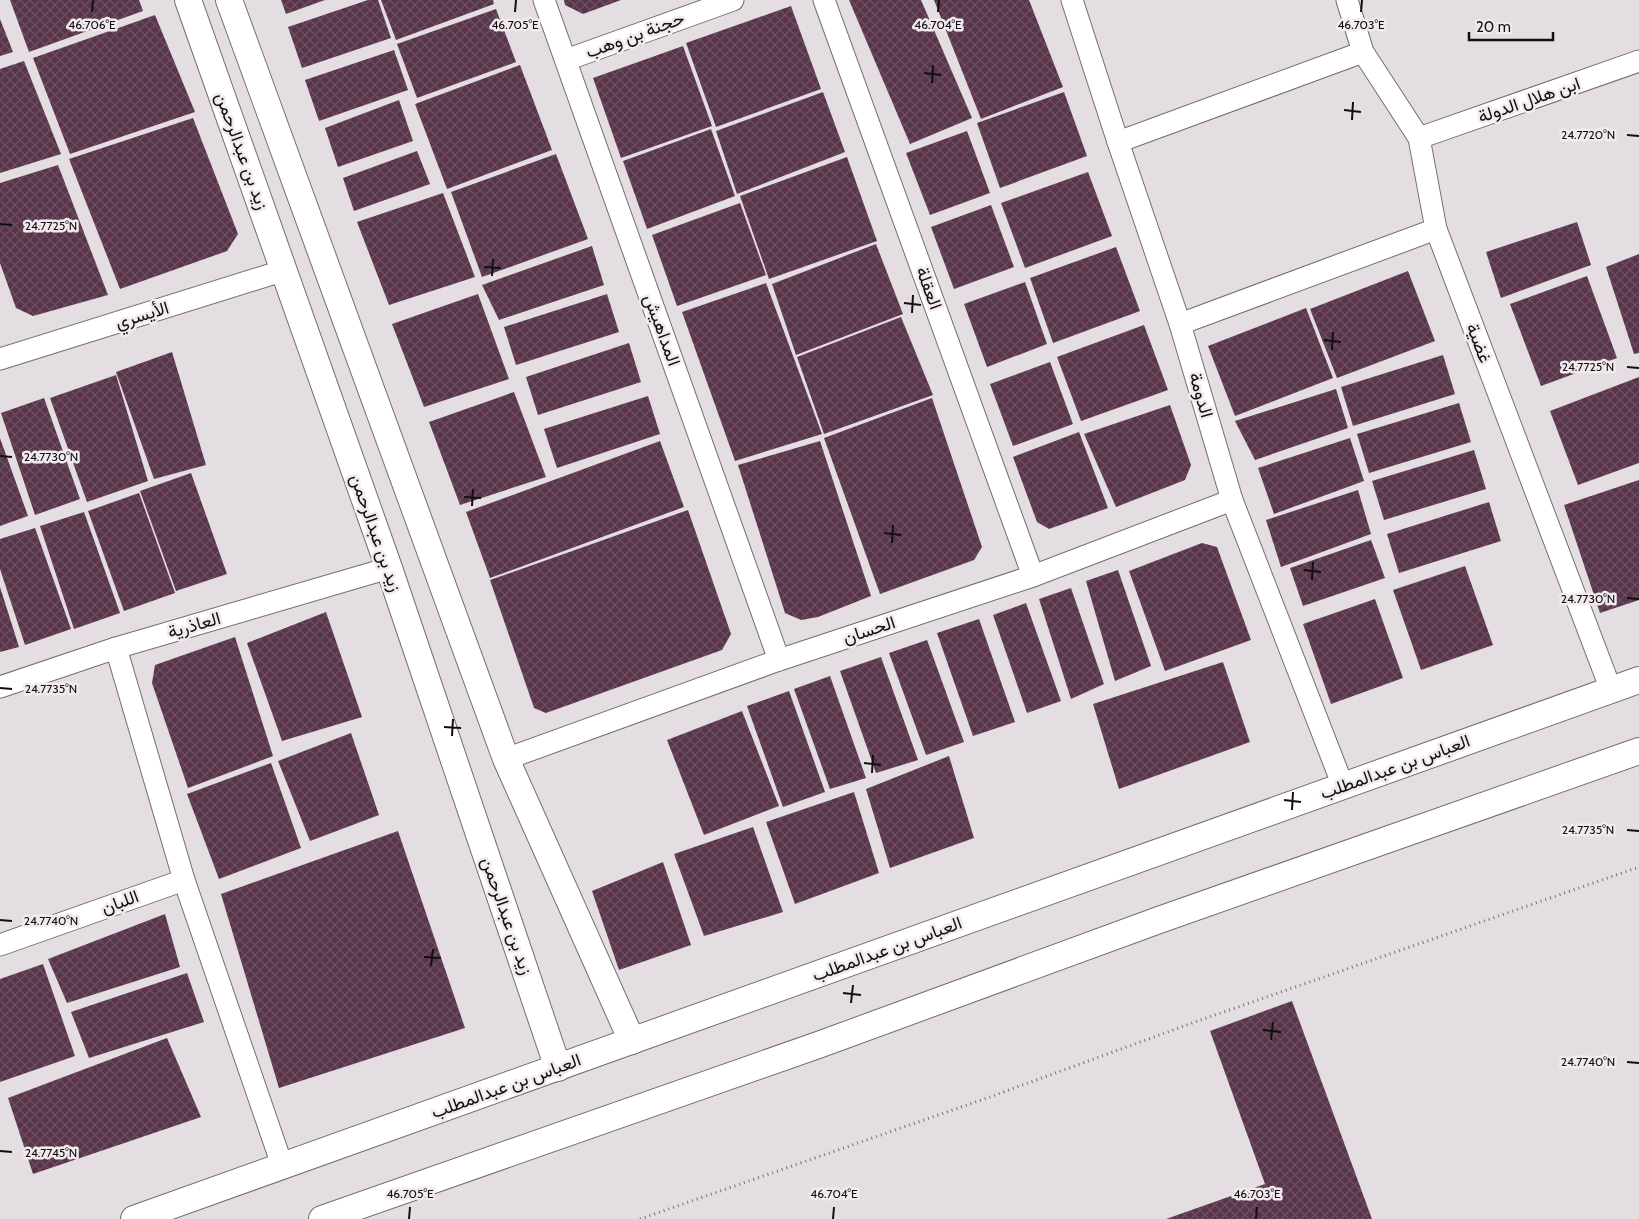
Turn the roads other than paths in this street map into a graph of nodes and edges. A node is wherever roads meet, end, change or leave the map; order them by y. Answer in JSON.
{"nodes":[{"id":1,"x":188,"y":0,"type":"edge"},
{"id":2,"x":229,"y":0,"type":"edge"},
{"id":3,"x":544,"y":0,"type":"edge"},
{"id":4,"x":733,"y":0,"type":"edge"},
{"id":5,"x":824,"y":0,"type":"edge"},
{"id":6,"x":1072,"y":0,"type":"edge"},
{"id":7,"x":1347,"y":0,"type":"edge"},
{"id":8,"x":1363,"y":52,"type":"junction"},
{"id":9,"x":566,"y":60,"type":"junction"},
{"id":10,"x":1639,"y":61,"type":"edge"},
{"id":11,"x":1419,"y":138,"type":"junction"},
{"id":12,"x":1118,"y":142,"type":"junction"},
{"id":13,"x":1436,"y":229,"type":"junction"},
{"id":14,"x":284,"y":270,"type":"junction"},
{"id":15,"x":1180,"y":324,"type":"junction"},
{"id":16,"x":0,"y":359,"type":"edge"},
{"id":17,"x":1232,"y":500,"type":"junction"},
{"id":18,"x":389,"y":568,"type":"junction"},
{"id":19,"x":1033,"y":576,"type":"junction"},
{"id":20,"x":116,"y":648,"type":"junction"},
{"id":21,"x":780,"y":660,"type":"junction"},
{"id":22,"x":1639,"y":680,"type":"edge"},
{"id":23,"x":0,"y":687,"type":"edge"},
{"id":24,"x":1611,"y":690,"type":"junction"},
{"id":25,"x":1639,"y":751,"type":"edge"},
{"id":26,"x":506,"y":759,"type":"junction"},
{"id":27,"x":1343,"y":786,"type":"junction"},
{"id":28,"x":184,"y":880,"type":"junction"},
{"id":29,"x":0,"y":946,"type":"edge"},
{"id":30,"x":632,"y":1041,"type":"junction"},
{"id":31,"x":558,"y":1068,"type":"junction"},
{"id":32,"x":282,"y":1165,"type":"junction"},
{"id":33,"x":253,"y":1176,"type":"junction"},
{"id":34,"x":134,"y":1219,"type":"edge"},
{"id":35,"x":188,"y":1219,"type":"edge"},
{"id":36,"x":322,"y":1219,"type":"edge"}],
"edges":[{"from":1,"to":14,"type":"street","name":"زيد بن عبدالرحمن"},
{"from":2,"to":26,"type":"street"},
{"from":3,"to":9,"type":"street","name":"المداهيش"},
{"from":4,"to":9,"type":"street","name":"حجنة بن وهب"},
{"from":5,"to":19,"type":"street","name":"العقلة"},
{"from":6,"to":12,"type":"street","name":"الدومة"},
{"from":7,"to":8,"type":"street","name":"غضية"},
{"from":8,"to":11,"type":"street","name":"غضية"},
{"from":8,"to":12,"type":"street"},
{"from":9,"to":21,"type":"street","name":"المداهيش"},
{"from":10,"to":11,"type":"street","name":"ابن هلال الدولة"},
{"from":11,"to":13,"type":"street","name":"غضية"},
{"from":12,"to":15,"type":"street","name":"الدومة"},
{"from":13,"to":15,"type":"street"},
{"from":13,"to":24,"type":"street","name":"غضية"},
{"from":14,"to":16,"type":"street","name":"الأيسري"},
{"from":14,"to":18,"type":"street","name":"زيد بن عبدالرحمن"},
{"from":15,"to":17,"type":"street","name":"الدومة"},
{"from":17,"to":19,"type":"street","name":"الحسان"},
{"from":17,"to":27,"type":"street","name":"الدومة"},
{"from":18,"to":20,"type":"street","name":"العاذرية"},
{"from":18,"to":31,"type":"street","name":"زيد بن عبدالرحمن"},
{"from":19,"to":21,"type":"street","name":"الحسان"},
{"from":20,"to":23,"type":"street","name":"العاذرية"},
{"from":20,"to":28,"type":"street"},
{"from":21,"to":26,"type":"street","name":"الحسان"},
{"from":22,"to":24,"type":"street","name":"العباس بن عبدالمطلب"},
{"from":24,"to":27,"type":"street","name":"العباس بن عبدالمطلب"},
{"from":25,"to":36,"type":"street"},
{"from":26,"to":30,"type":"street"},
{"from":27,"to":30,"type":"street","name":"العباس بن عبدالمطلب"},
{"from":28,"to":29,"type":"street","name":"اللبان"},
{"from":28,"to":32,"type":"street"},
{"from":30,"to":31,"type":"street","name":"العباس بن عبدالمطلب"},
{"from":31,"to":32,"type":"street","name":"العباس بن عبدالمطلب"},
{"from":32,"to":33,"type":"street","name":"العباس بن عبدالمطلب"},
{"from":33,"to":34,"type":"street","name":"العباس بن عبدالمطلب"},
{"from":33,"to":35,"type":"street"}]}
